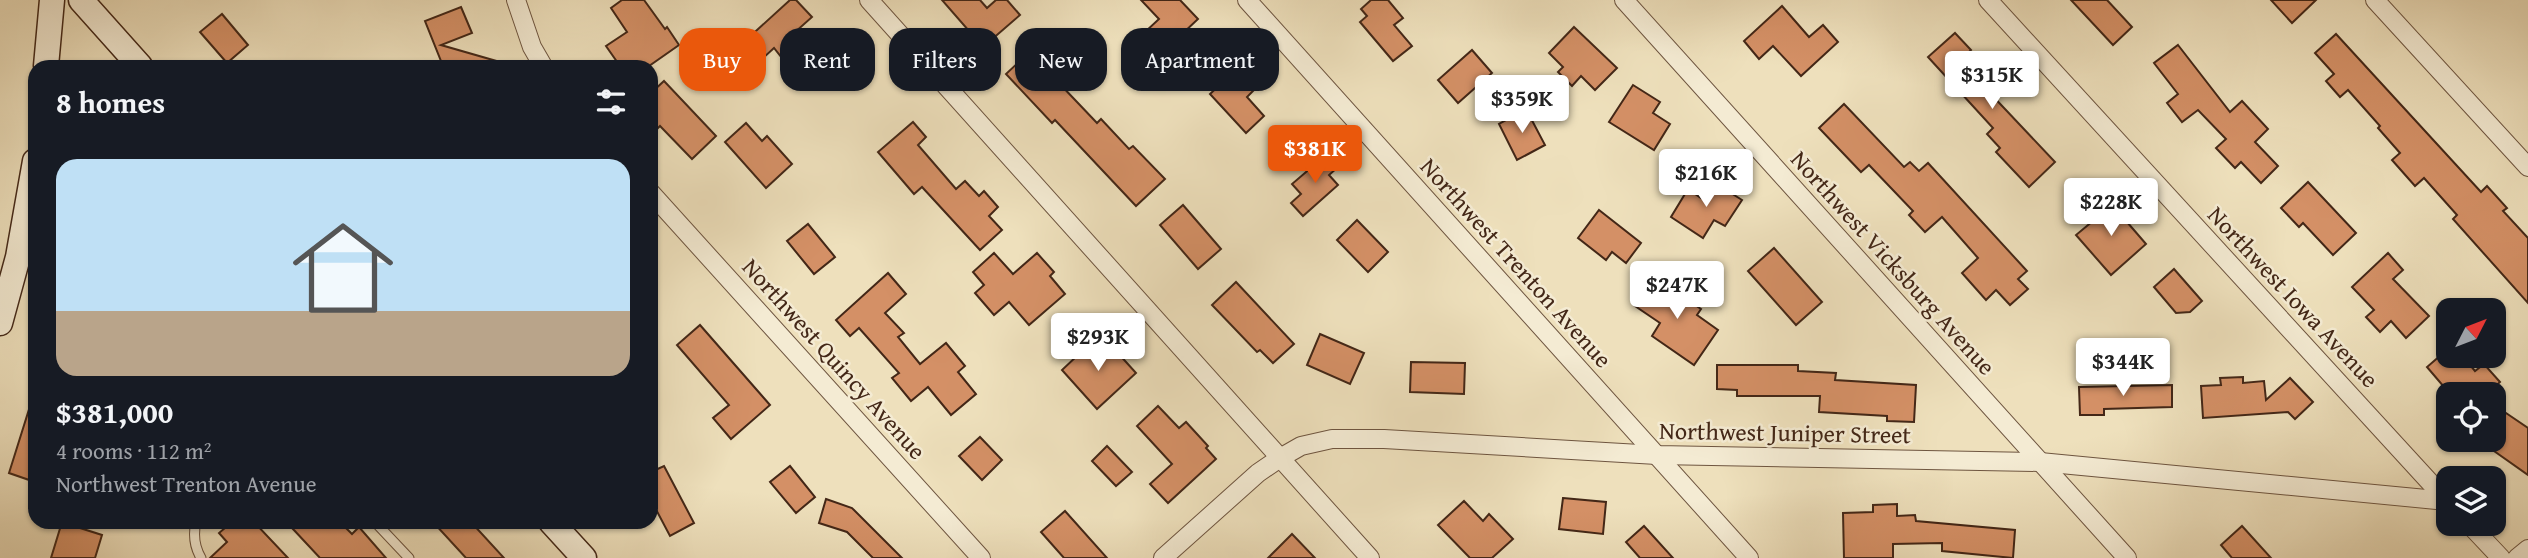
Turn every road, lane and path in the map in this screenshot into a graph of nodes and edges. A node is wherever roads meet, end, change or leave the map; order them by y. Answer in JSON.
{"nodes":[{"id":1,"x":52,"y":0,"type":"edge"},
{"id":2,"x":80,"y":0,"type":"edge"},
{"id":3,"x":516,"y":0,"type":"edge"},
{"id":4,"x":869,"y":0,"type":"edge"},
{"id":5,"x":1247,"y":0,"type":"edge"},
{"id":6,"x":1624,"y":0,"type":"edge"},
{"id":7,"x":1988,"y":0,"type":"edge"},
{"id":8,"x":2375,"y":0,"type":"edge"},
{"id":9,"x":47,"y":60,"type":"edge"},
{"id":10,"x":135,"y":60,"type":"edge"},
{"id":11,"x":540,"y":60,"type":"edge"},
{"id":12,"x":2528,"y":167,"type":"edge"},
{"id":13,"x":28,"y":201,"type":"edge"},
{"id":14,"x":658,"y":201,"type":"edge"},
{"id":15,"x":0,"y":323,"type":"edge"},
{"id":16,"x":1657,"y":455,"type":"junction"},
{"id":17,"x":1280,"y":458,"type":"junction"},
{"id":18,"x":2040,"y":463,"type":"junction"},
{"id":19,"x":2436,"y":489,"type":"edge"},
{"id":20,"x":2436,"y":501,"type":"edge"},
{"id":21,"x":194,"y":529,"type":"edge"},
{"id":22,"x":382,"y":529,"type":"edge"},
{"id":23,"x":557,"y":529,"type":"edge"},
{"id":24,"x":2480,"y":536,"type":"edge"},
{"id":25,"x":2528,"y":549,"type":"edge"},
{"id":26,"x":201,"y":558,"type":"edge"},
{"id":27,"x":409,"y":558,"type":"edge"},
{"id":28,"x":584,"y":558,"type":"edge"},
{"id":29,"x":981,"y":558,"type":"edge"},
{"id":30,"x":1163,"y":558,"type":"edge"},
{"id":31,"x":1370,"y":558,"type":"edge"},
{"id":32,"x":1749,"y":558,"type":"edge"},
{"id":33,"x":2127,"y":558,"type":"edge"},
{"id":34,"x":2501,"y":558,"type":"edge"},
{"id":35,"x":2517,"y":558,"type":"edge"}],
"edges":[{"from":1,"to":9,"type":"street"},
{"from":2,"to":10,"type":"street"},
{"from":3,"to":11,"type":"street"},
{"from":4,"to":17,"type":"street"},
{"from":5,"to":16,"type":"street","name":"Northwest Trenton Avenue"},
{"from":6,"to":18,"type":"street","name":"Northwest Vicksburg Avenue"},
{"from":7,"to":19,"type":"street","name":"Northwest Iowa Avenue"},
{"from":8,"to":12,"type":"street"},
{"from":13,"to":15,"type":"street"},
{"from":14,"to":29,"type":"street","name":"Northwest Quincy Avenue"},
{"from":16,"to":17,"type":"street","name":"Northwest Juniper Street"},
{"from":16,"to":18,"type":"street","name":"Northwest Juniper Street"},
{"from":16,"to":32,"type":"street","name":"Northwest Trenton Avenue"},
{"from":17,"to":30,"type":"street","name":"Northwest Juniper Street"},
{"from":17,"to":31,"type":"street"},
{"from":18,"to":20,"type":"street","name":"Northwest Juniper Street"},
{"from":18,"to":33,"type":"street","name":"Northwest Vicksburg Avenue"},
{"from":21,"to":26,"type":"lane"},
{"from":22,"to":27,"type":"lane"},
{"from":23,"to":28,"type":"street"},
{"from":24,"to":34,"type":"street"},
{"from":25,"to":35,"type":"street"}]}
